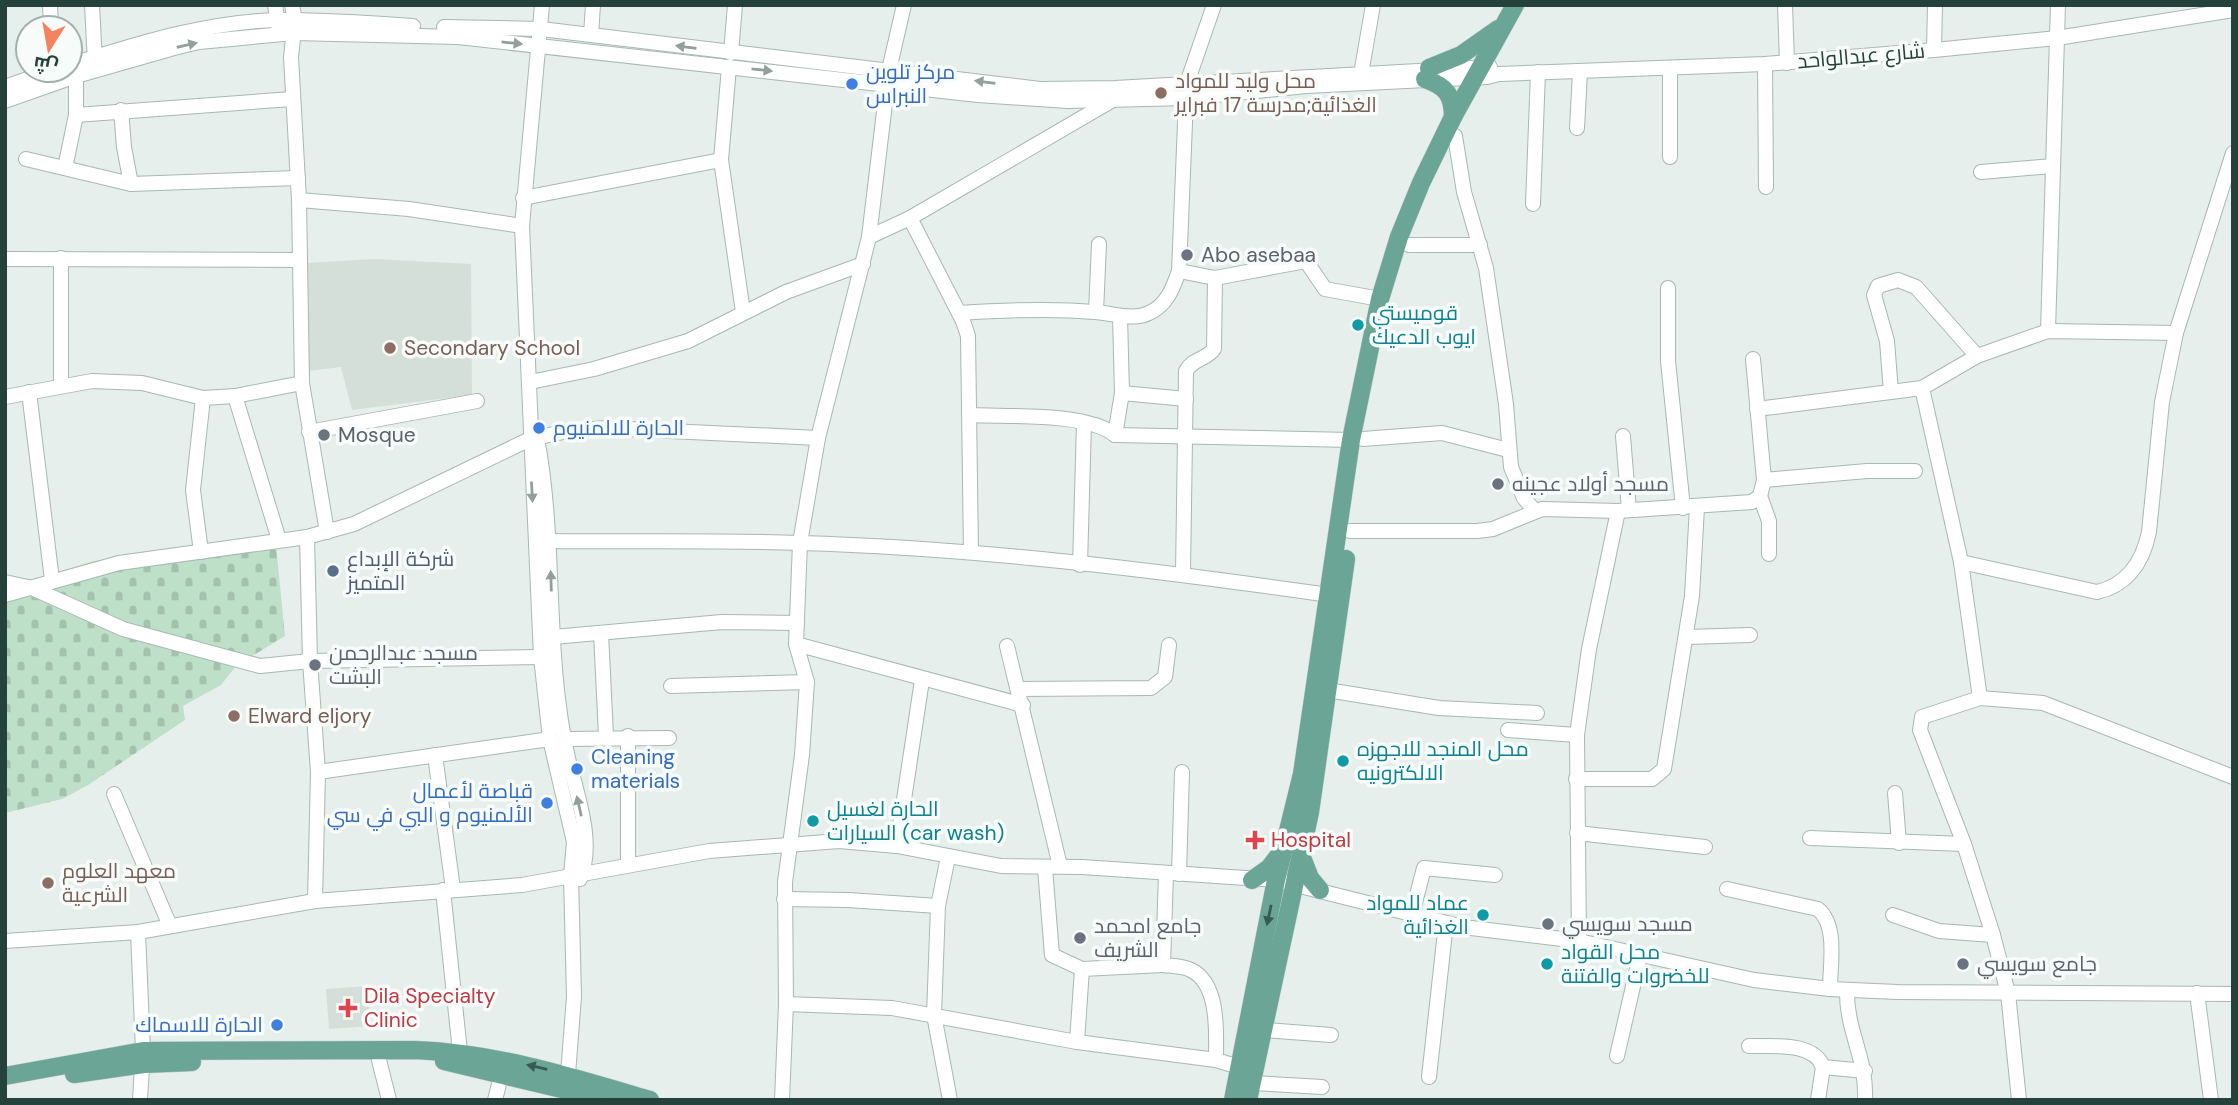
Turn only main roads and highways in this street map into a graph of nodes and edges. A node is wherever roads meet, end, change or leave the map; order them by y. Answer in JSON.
{"nodes":[{"id":1,"x":1515,"y":5,"type":"edge"},
{"id":2,"x":1527,"y":5,"type":"edge"},
{"id":3,"x":1503,"y":24,"type":"junction"},
{"id":4,"x":1487,"y":72,"type":"junction"},
{"id":5,"x":1453,"y":117,"type":"junction"},
{"id":6,"x":1357,"y":439,"type":"junction"},
{"id":7,"x":1292,"y":851,"type":"junction"},
{"id":8,"x":1252,"y":880,"type":"road end"},
{"id":9,"x":1320,"y":890,"type":"road end"},
{"id":10,"x":144,"y":1057,"type":"junction"},
{"id":11,"x":459,"y":1057,"type":"junction"},
{"id":12,"x":5,"y":1076,"type":"edge"},
{"id":13,"x":565,"y":1081,"type":"junction"},
{"id":14,"x":5,"y":1087,"type":"edge"},
{"id":15,"x":1250,"y":1091,"type":"edge"},
{"id":16,"x":608,"y":1100,"type":"edge"},
{"id":17,"x":650,"y":1100,"type":"edge"},
{"id":18,"x":1233,"y":1100,"type":"edge"}],
"edges":[{"from":1,"to":3,"type":"main road"},
{"from":2,"to":4,"type":"main road"},
{"from":3,"to":4,"type":"main road"},
{"from":3,"to":5,"type":"main road"},
{"from":4,"to":5,"type":"main road"},
{"from":4,"to":6,"type":"main road"},
{"from":5,"to":6,"type":"main road"},
{"from":6,"to":7,"type":"main road"},
{"from":6,"to":7,"type":"main road"},
{"from":7,"to":8,"type":"main road"},
{"from":7,"to":9,"type":"main road"},
{"from":7,"to":15,"type":"main road"},
{"from":7,"to":18,"type":"main road","one_way":true},
{"from":10,"to":11,"type":"main road"},
{"from":10,"to":11,"type":"main road"},
{"from":10,"to":12,"type":"main road"},
{"from":10,"to":14,"type":"main road"},
{"from":11,"to":13,"type":"main road"},
{"from":13,"to":16,"type":"main road"},
{"from":13,"to":17,"type":"main road"}]}
